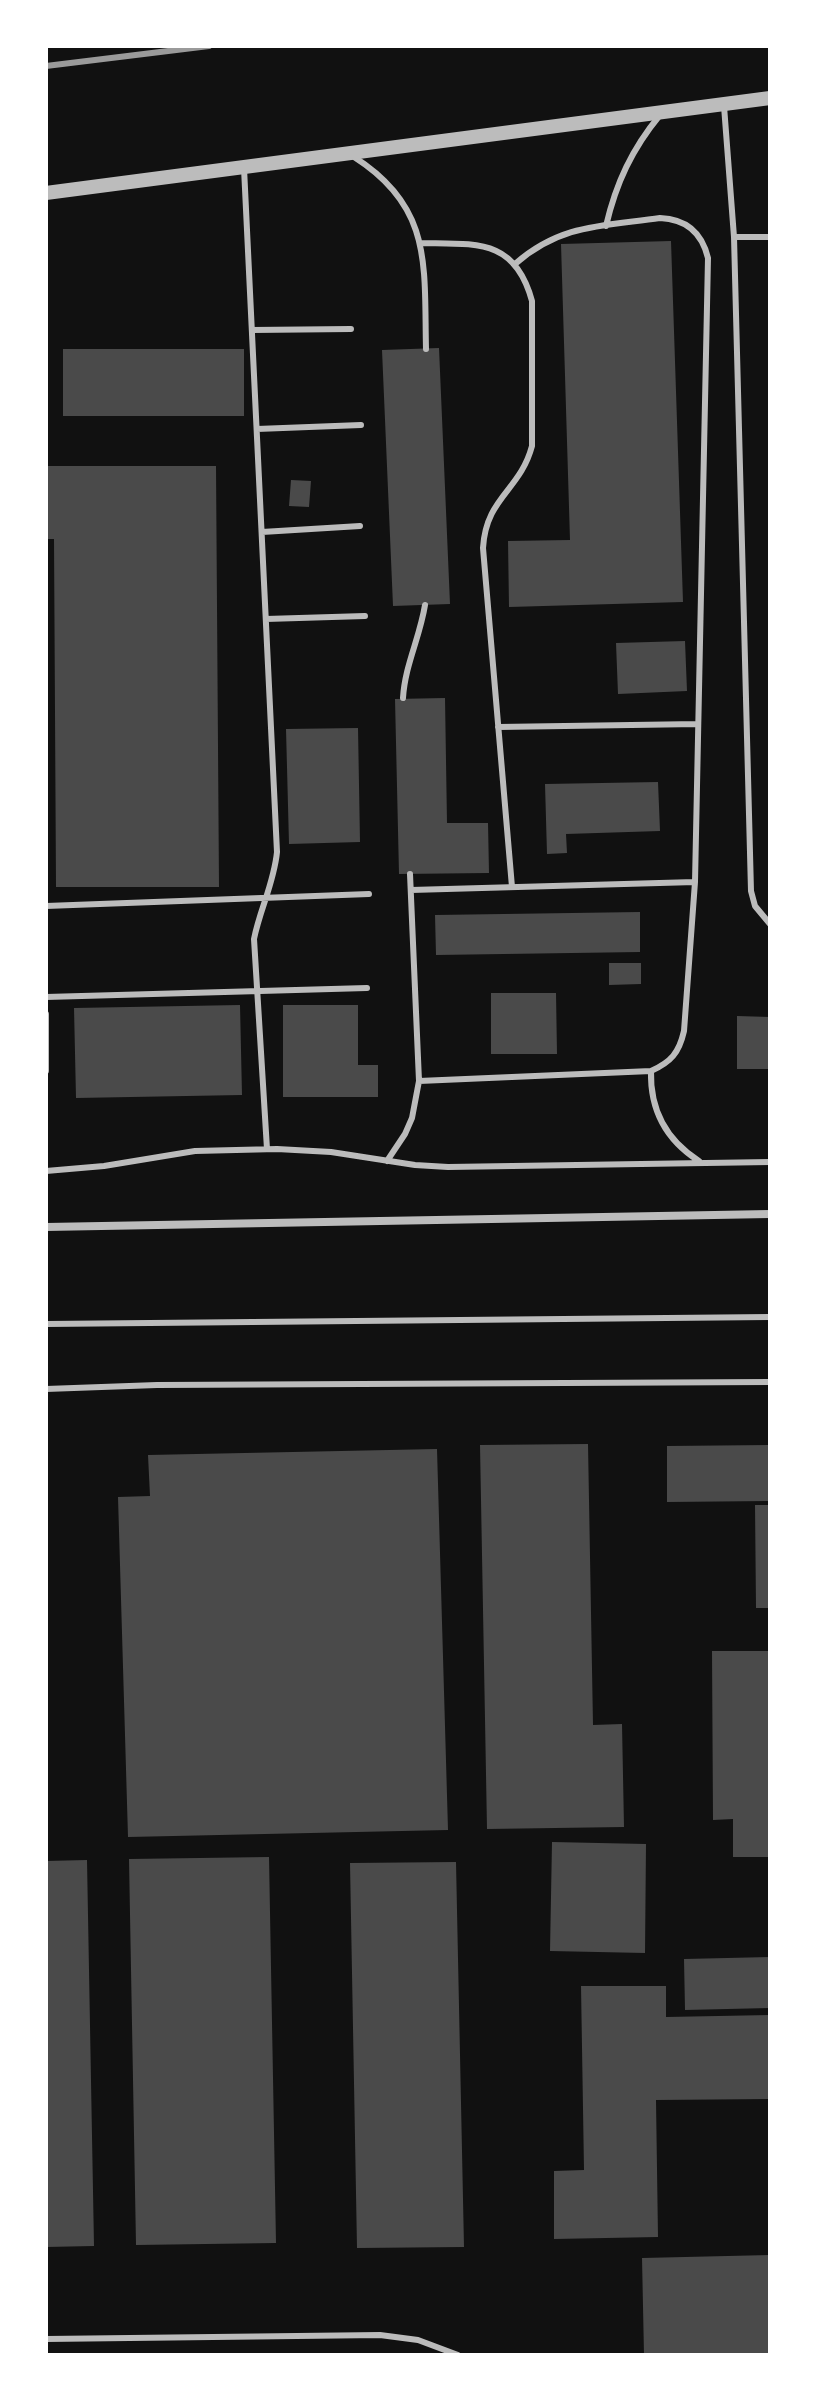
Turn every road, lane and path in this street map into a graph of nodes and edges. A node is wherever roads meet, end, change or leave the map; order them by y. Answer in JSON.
{"nodes":[{"id":1,"x":770,"y":98,"type":"edge"},
{"id":2,"x":724,"y":104,"type":"junction"},
{"id":3,"x":662,"y":112,"type":"junction"},
{"id":4,"x":351,"y":155,"type":"junction"},
{"id":5,"x":244,"y":168,"type":"junction"},
{"id":6,"x":46,"y":193,"type":"edge"},
{"id":7,"x":606,"y":226,"type":"junction"},
{"id":8,"x":734,"y":237,"type":"junction"},
{"id":9,"x":770,"y":237,"type":"edge"},
{"id":10,"x":421,"y":243,"type":"junction"},
{"id":11,"x":515,"y":264,"type":"junction"},
{"id":12,"x":351,"y":329,"type":"dead end"},
{"id":13,"x":252,"y":330,"type":"junction"},
{"id":14,"x":426,"y":349,"type":"dead end"},
{"id":15,"x":361,"y":425,"type":"dead end"},
{"id":16,"x":257,"y":429,"type":"junction"},
{"id":17,"x":360,"y":526,"type":"dead end"},
{"id":18,"x":262,"y":532,"type":"junction"},
{"id":19,"x":425,"y":605,"type":"dead end"},
{"id":20,"x":365,"y":616,"type":"dead end"},
{"id":21,"x":266,"y":619,"type":"junction"},
{"id":22,"x":403,"y":698,"type":"dead end"},
{"id":23,"x":698,"y":724,"type":"junction"},
{"id":24,"x":498,"y":727,"type":"junction"},
{"id":25,"x":410,"y":874,"type":"dead end"},
{"id":26,"x":695,"y":882,"type":"junction"},
{"id":27,"x":512,"y":887,"type":"junction"},
{"id":28,"x":411,"y":890,"type":"junction"},
{"id":29,"x":369,"y":894,"type":"dead end"},
{"id":30,"x":268,"y":896,"type":"junction"},
{"id":31,"x":46,"y":906,"type":"edge"},
{"id":32,"x":770,"y":924,"type":"edge"},
{"id":33,"x":367,"y":988,"type":"dead end"},
{"id":34,"x":256,"y":989,"type":"junction"},
{"id":35,"x":46,"y":997,"type":"edge"},
{"id":36,"x":46,"y":1014,"type":"edge"},
{"id":37,"x":46,"y":1071,"type":"edge"},
{"id":38,"x":651,"y":1071,"type":"junction"},
{"id":39,"x":419,"y":1081,"type":"junction"},
{"id":40,"x":267,"y":1149,"type":"junction"},
{"id":41,"x":387,"y":1161,"type":"junction"},
{"id":42,"x":700,"y":1162,"type":"junction"},
{"id":43,"x":770,"y":1162,"type":"edge"},
{"id":44,"x":46,"y":1171,"type":"edge"},
{"id":45,"x":770,"y":1214,"type":"edge"},
{"id":46,"x":46,"y":1227,"type":"edge"},
{"id":47,"x":770,"y":1317,"type":"edge"},
{"id":48,"x":46,"y":1324,"type":"edge"},
{"id":49,"x":770,"y":1382,"type":"edge"},
{"id":50,"x":46,"y":1389,"type":"edge"},
{"id":51,"x":46,"y":2339,"type":"edge"},
{"id":52,"x":458,"y":2355,"type":"edge"}],
"edges":[{"from":1,"to":2,"type":"street"},
{"from":2,"to":3,"type":"street"},
{"from":2,"to":8,"type":"lane"},
{"from":3,"to":4,"type":"street"},
{"from":3,"to":7,"type":"lane"},
{"from":4,"to":5,"type":"street"},
{"from":4,"to":10,"type":"lane"},
{"from":5,"to":6,"type":"street"},
{"from":5,"to":13,"type":"lane"},
{"from":7,"to":11,"type":"lane"},
{"from":7,"to":23,"type":"lane"},
{"from":8,"to":9,"type":"lane"},
{"from":8,"to":32,"type":"lane"},
{"from":10,"to":11,"type":"lane"},
{"from":10,"to":14,"type":"lane"},
{"from":11,"to":24,"type":"lane"},
{"from":12,"to":13,"type":"lane"},
{"from":13,"to":16,"type":"lane"},
{"from":15,"to":16,"type":"lane"},
{"from":16,"to":18,"type":"lane"},
{"from":17,"to":18,"type":"lane"},
{"from":18,"to":21,"type":"lane"},
{"from":19,"to":22,"type":"lane"},
{"from":20,"to":21,"type":"lane"},
{"from":21,"to":30,"type":"lane"},
{"from":23,"to":24,"type":"lane"},
{"from":23,"to":26,"type":"lane"},
{"from":24,"to":27,"type":"lane"},
{"from":25,"to":28,"type":"lane"},
{"from":26,"to":27,"type":"lane"},
{"from":26,"to":38,"type":"lane"},
{"from":27,"to":28,"type":"lane"},
{"from":28,"to":39,"type":"lane"},
{"from":29,"to":30,"type":"lane"},
{"from":30,"to":31,"type":"lane"},
{"from":30,"to":34,"type":"lane"},
{"from":33,"to":34,"type":"lane"},
{"from":34,"to":35,"type":"lane"},
{"from":34,"to":40,"type":"lane"},
{"from":36,"to":37,"type":"lane"},
{"from":38,"to":39,"type":"lane"},
{"from":38,"to":42,"type":"lane"},
{"from":39,"to":41,"type":"lane"},
{"from":40,"to":41,"type":"lane"},
{"from":40,"to":44,"type":"lane"},
{"from":41,"to":42,"type":"lane"},
{"from":42,"to":43,"type":"lane"},
{"from":45,"to":46,"type":"street"},
{"from":47,"to":48,"type":"lane"},
{"from":49,"to":50,"type":"lane"},
{"from":51,"to":52,"type":"lane"}]}
